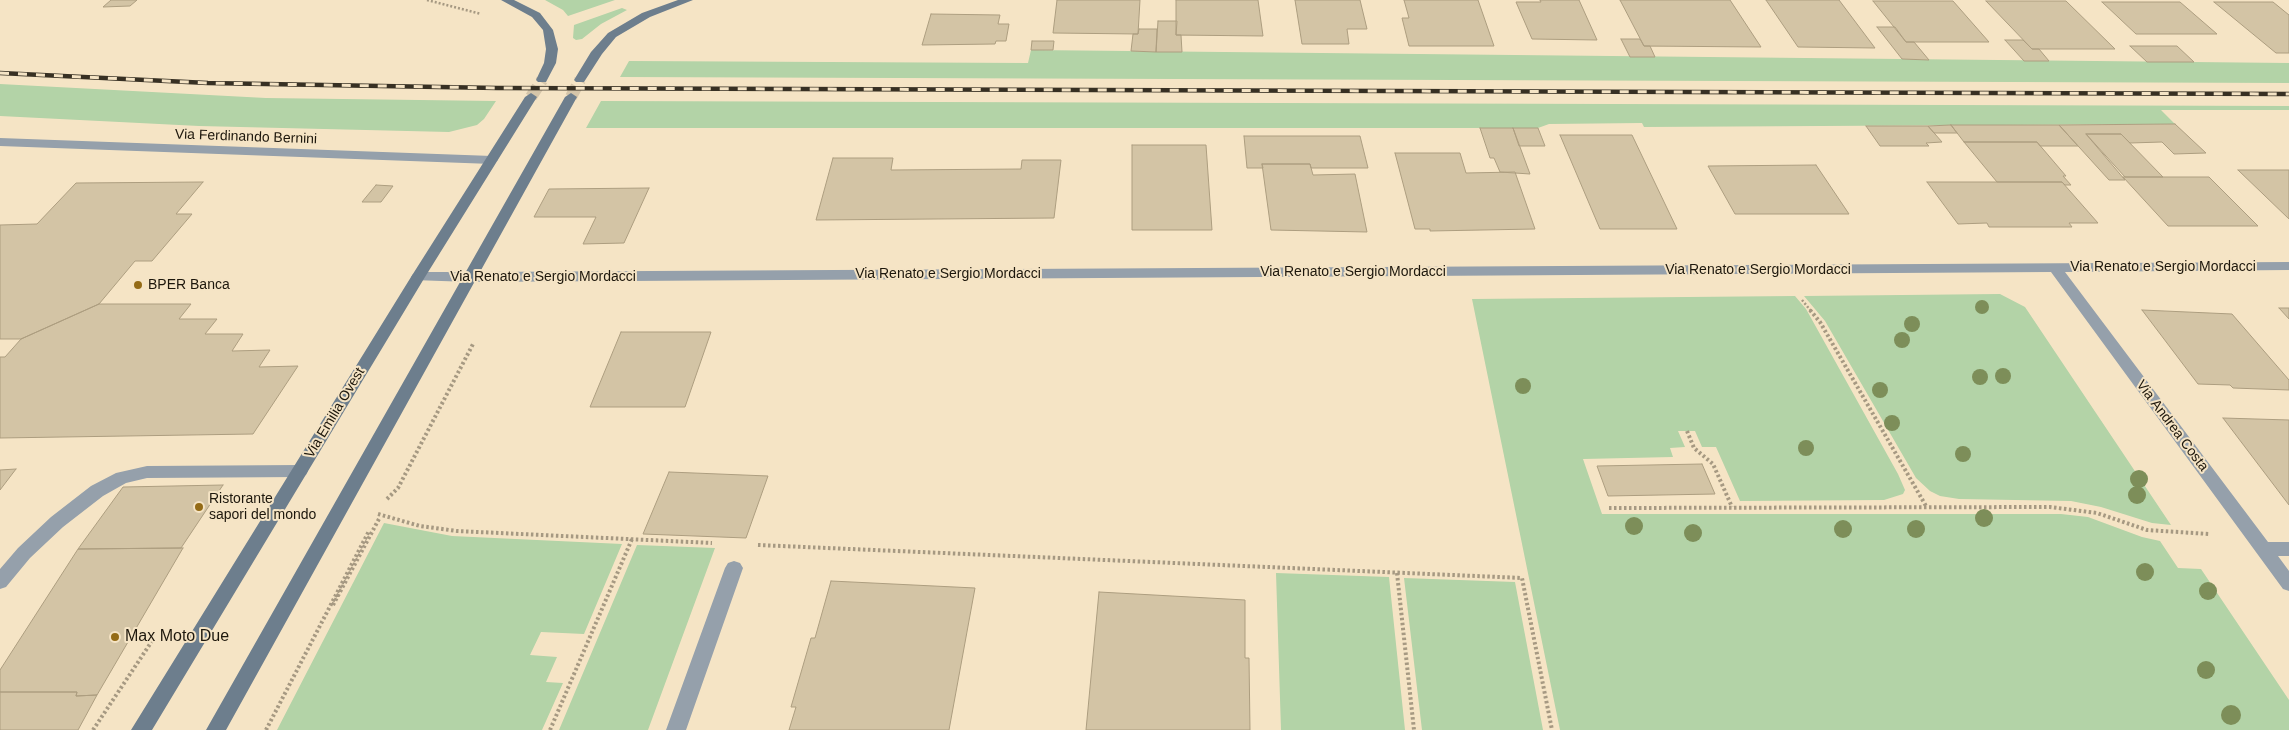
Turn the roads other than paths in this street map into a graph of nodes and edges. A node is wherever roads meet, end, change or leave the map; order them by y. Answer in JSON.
{"nodes":[{"id":1,"x":506,"y":0,"type":"edge"},
{"id":2,"x":688,"y":0,"type":"edge"},
{"id":3,"x":542,"y":80,"type":"tunnel mouth"},
{"id":4,"x":580,"y":80,"type":"tunnel mouth"},
{"id":5,"x":531,"y":97,"type":"tunnel mouth"},
{"id":6,"x":571,"y":97,"type":"tunnel mouth"},
{"id":7,"x":0,"y":142,"type":"edge"},
{"id":8,"x":492,"y":160,"type":"junction"},
{"id":9,"x":2289,"y":266,"type":"edge"},
{"id":10,"x":2055,"y":268,"type":"junction"},
{"id":11,"x":418,"y":277,"type":"junction"},
{"id":12,"x":470,"y":277,"type":"junction"},
{"id":13,"x":300,"y":471,"type":"junction"},
{"id":14,"x":2259,"y":542,"type":"junction"},
{"id":15,"x":2289,"y":549,"type":"edge"},
{"id":16,"x":734,"y":568,"type":"dead end"},
{"id":17,"x":0,"y":582,"type":"edge"},
{"id":18,"x":2289,"y":584,"type":"edge"},
{"id":19,"x":143,"y":726,"type":"edge"},
{"id":20,"x":216,"y":730,"type":"edge"},
{"id":21,"x":676,"y":730,"type":"edge"}],
"edges":[{"from":1,"to":3,"type":"main road"},
{"from":2,"to":4,"type":"main road"},
{"from":5,"to":8,"type":"main road","name":"Via Emilia Ovest"},
{"from":6,"to":12,"type":"main road"},
{"from":7,"to":8,"type":"street","name":"Via Ferdinando Bernini"},
{"from":8,"to":11,"type":"main road","name":"Via Emilia Ovest"},
{"from":9,"to":10,"type":"street","name":"Via Renato e Sergio Mordacci"},
{"from":10,"to":12,"type":"street","name":"Via Renato e Sergio Mordacci"},
{"from":10,"to":14,"type":"street","name":"Via Andrea Costa"},
{"from":11,"to":12,"type":"street","name":"Via Renato e Sergio Mordacci"},
{"from":11,"to":13,"type":"main road","name":"Via Emilia Ovest"},
{"from":12,"to":20,"type":"main road"},
{"from":13,"to":17,"type":"street"},
{"from":13,"to":19,"type":"main road","name":"Via Emilia Ovest"},
{"from":14,"to":15,"type":"street"},
{"from":14,"to":18,"type":"street","name":"Via Andrea Costa"},
{"from":16,"to":21,"type":"street"}]}
